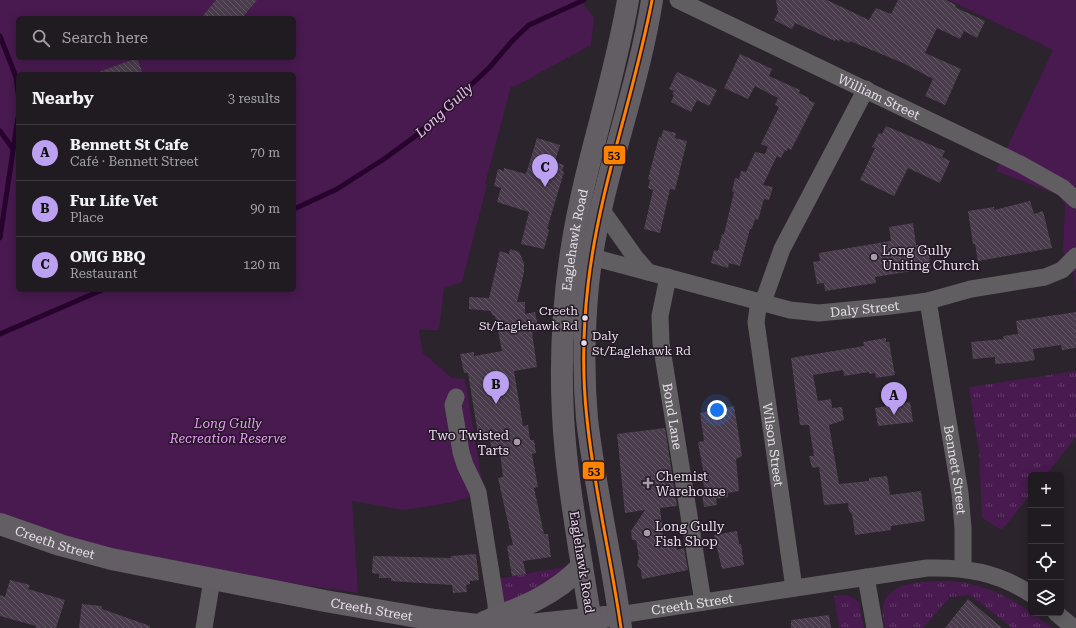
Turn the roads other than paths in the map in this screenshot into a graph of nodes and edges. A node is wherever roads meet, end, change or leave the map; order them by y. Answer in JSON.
{"nodes":[{"id":1,"x":628,"y":0,"type":"edge"},
{"id":2,"x":652,"y":0,"type":"edge"},
{"id":3,"x":678,"y":0,"type":"edge"},
{"id":4,"x":866,"y":89,"type":"junction"},
{"id":5,"x":1076,"y":200,"type":"edge"},
{"id":6,"x":602,"y":209,"type":"junction"},
{"id":7,"x":1076,"y":256,"type":"edge"},
{"id":8,"x":592,"y":257,"type":"junction"},
{"id":9,"x":648,"y":272,"type":"junction"},
{"id":10,"x":668,"y":277,"type":"junction"},
{"id":11,"x":928,"y":301,"type":"junction"},
{"id":12,"x":761,"y":302,"type":"junction"},
{"id":13,"x":456,"y":397,"type":"dead end"},
{"id":14,"x":0,"y":524,"type":"edge"},
{"id":15,"x":582,"y":566,"type":"junction"},
{"id":16,"x":963,"y":568,"type":"junction"},
{"id":17,"x":866,"y":577,"type":"junction"},
{"id":18,"x":212,"y":580,"type":"junction"},
{"id":19,"x":794,"y":588,"type":"junction"},
{"id":20,"x":1028,"y":592,"type":"edge"},
{"id":21,"x":703,"y":602,"type":"junction"},
{"id":22,"x":1060,"y":616,"type":"edge"},
{"id":23,"x":620,"y":622,"type":"edge"},
{"id":24,"x":592,"y":623,"type":"edge"},
{"id":25,"x":497,"y":624,"type":"edge"},
{"id":26,"x":204,"y":628,"type":"edge"},
{"id":27,"x":875,"y":628,"type":"edge"},
{"id":28,"x":1074,"y":628,"type":"edge"}],
"edges":[{"from":1,"to":15,"type":"main road","name":"Eaglehawk Road"},
{"from":2,"to":6,"type":"main road","name":"Eaglehawk Road"},
{"from":3,"to":4,"type":"street","name":"William Street"},
{"from":4,"to":5,"type":"street","name":"William Street"},
{"from":4,"to":12,"type":"street","name":"Wilson Street"},
{"from":6,"to":8,"type":"main road","name":"Eaglehawk Road"},
{"from":6,"to":9,"type":"street"},
{"from":7,"to":11,"type":"street","name":"Daly Street"},
{"from":8,"to":9,"type":"street","name":"Daly Street"},
{"from":8,"to":23,"type":"main road","name":"Eaglehawk Road"},
{"from":9,"to":10,"type":"street","name":"Daly Street"},
{"from":10,"to":12,"type":"street","name":"Daly Street"},
{"from":10,"to":21,"type":"street","name":"Bond Lane"},
{"from":11,"to":12,"type":"street","name":"Daly Street"},
{"from":11,"to":16,"type":"street","name":"Bennett Street"},
{"from":12,"to":19,"type":"street","name":"Wilson Street"},
{"from":13,"to":25,"type":"street"},
{"from":14,"to":18,"type":"main road","name":"Creeth Street"},
{"from":15,"to":24,"type":"main road","name":"Eaglehawk Road"},
{"from":15,"to":25,"type":"main road"},
{"from":16,"to":17,"type":"street","name":"Creeth Street"},
{"from":16,"to":20,"type":"street"},
{"from":17,"to":19,"type":"street","name":"Creeth Street"},
{"from":17,"to":27,"type":"street"},
{"from":18,"to":25,"type":"main road","name":"Creeth Street"},
{"from":18,"to":26,"type":"street"},
{"from":19,"to":21,"type":"street","name":"Creeth Street"},
{"from":21,"to":23,"type":"street","name":"Creeth Street"},
{"from":22,"to":28,"type":"street"},
{"from":23,"to":24,"type":"main road","name":"Creeth Street"},
{"from":24,"to":25,"type":"main road","name":"Creeth Street"}]}
